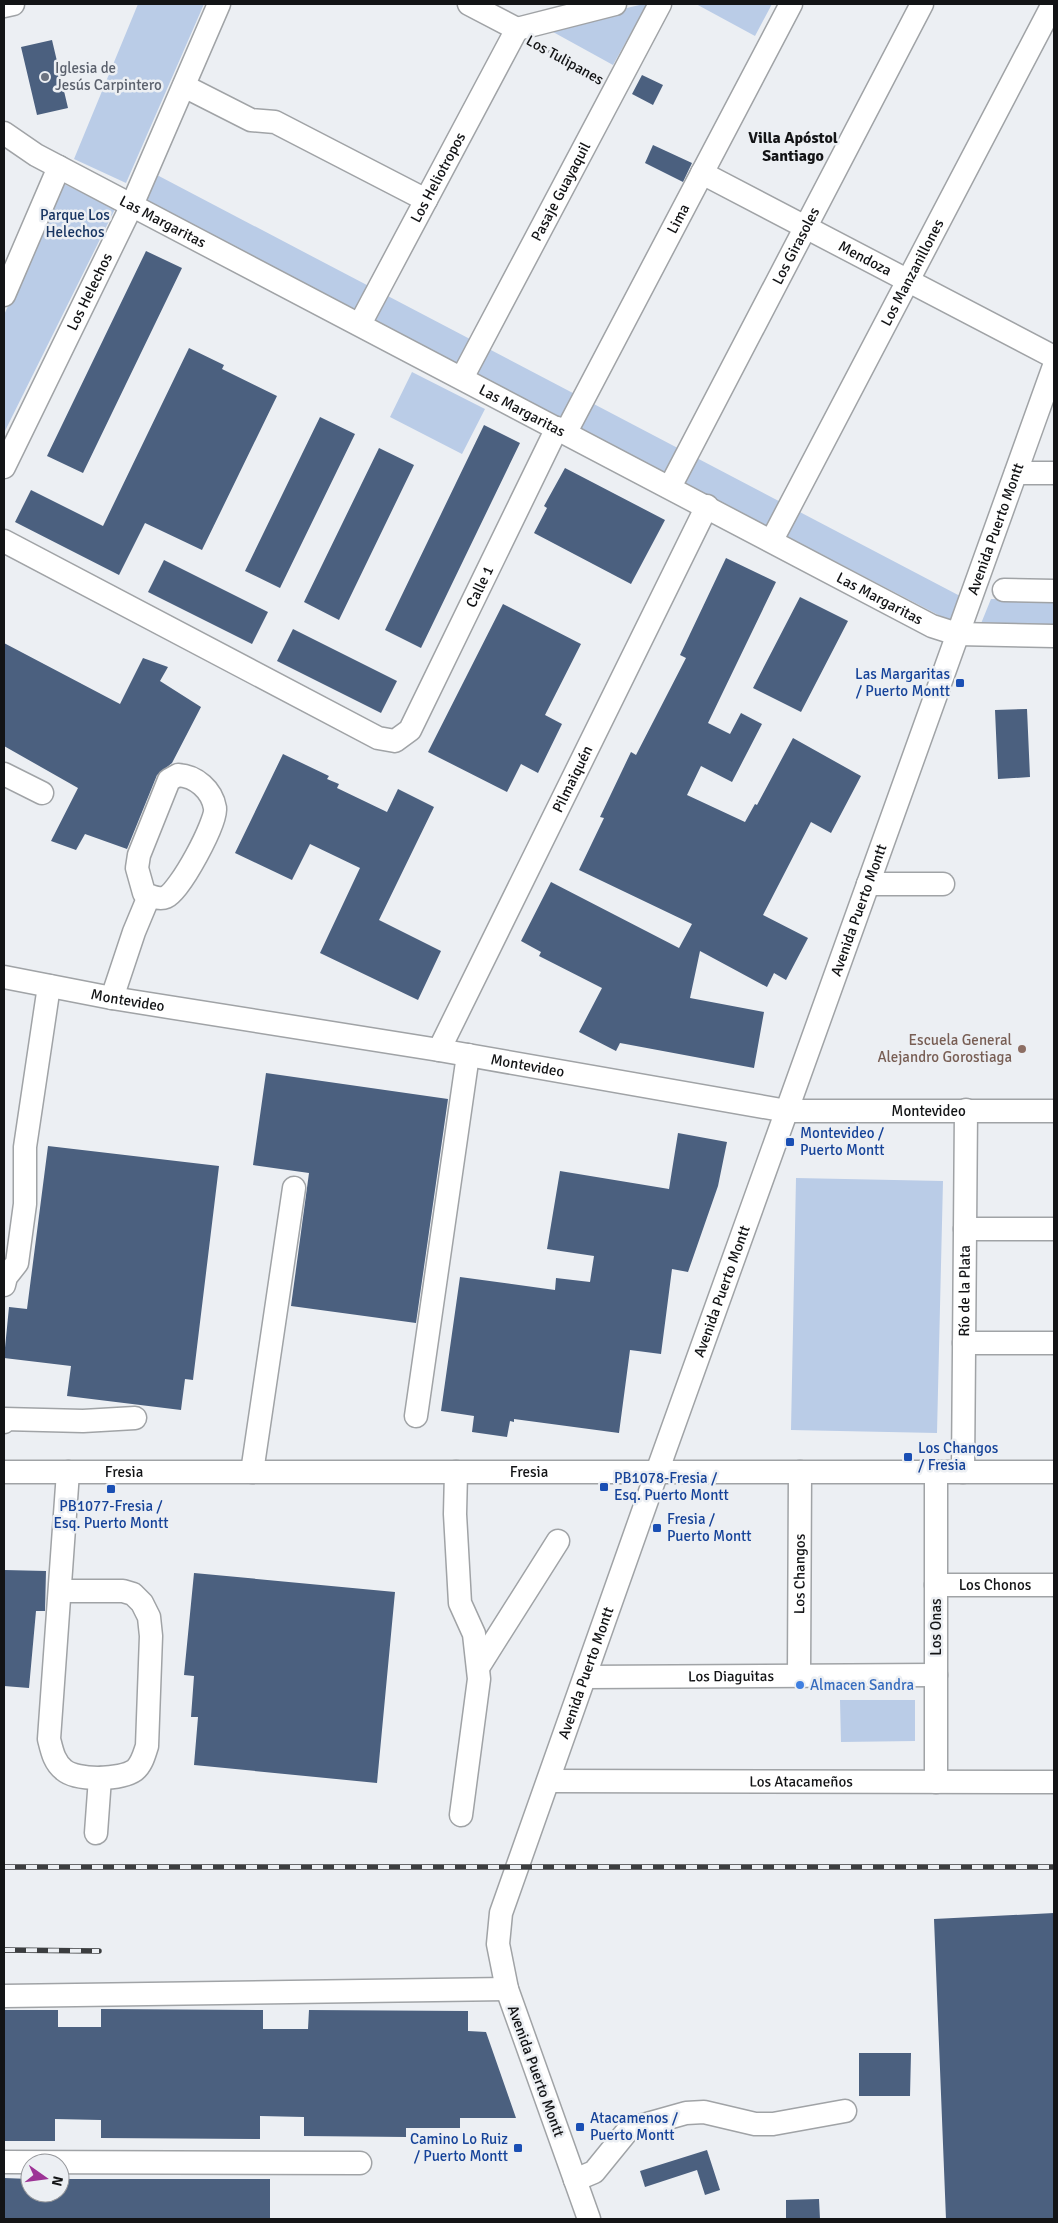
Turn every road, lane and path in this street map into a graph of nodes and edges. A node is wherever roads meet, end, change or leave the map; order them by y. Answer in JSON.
{"nodes":[{"id":1,"x":13,"y":4,"type":"edge"},
{"id":2,"x":219,"y":4,"type":"edge"},
{"id":3,"x":469,"y":4,"type":"edge"},
{"id":4,"x":615,"y":4,"type":"edge"},
{"id":5,"x":660,"y":4,"type":"edge"},
{"id":6,"x":791,"y":4,"type":"edge"},
{"id":7,"x":922,"y":4,"type":"edge"},
{"id":8,"x":1053,"y":4,"type":"edge"},
{"id":9,"x":4,"y":6,"type":"edge"},
{"id":10,"x":517,"y":30,"type":"junction"},
{"id":11,"x":184,"y":86,"type":"junction"},
{"id":12,"x":616,"y":87,"type":"junction"},
{"id":13,"x":4,"y":133,"type":"edge"},
{"id":14,"x":59,"y":167,"type":"junction"},
{"id":15,"x":702,"y":173,"type":"junction"},
{"id":16,"x":426,"y":200,"type":"junction"},
{"id":17,"x":132,"y":205,"type":"junction"},
{"id":18,"x":806,"y":227,"type":"junction"},
{"id":19,"x":908,"y":281,"type":"junction"},
{"id":20,"x":4,"y":295,"type":"edge"},
{"id":21,"x":360,"y":324,"type":"junction"},
{"id":22,"x":1054,"y":356,"type":"edge"},
{"id":23,"x":1054,"y":366,"type":"edge"},
{"id":24,"x":462,"y":378,"type":"junction"},
{"id":25,"x":561,"y":430,"type":"junction"},
{"id":26,"x":4,"y":467,"type":"edge"},
{"id":27,"x":1016,"y":473,"type":"junction"},
{"id":28,"x":1054,"y":473,"type":"edge"},
{"id":29,"x":670,"y":487,"type":"junction"},
{"id":30,"x":707,"y":506,"type":"junction"},
{"id":31,"x":772,"y":540,"type":"junction"},
{"id":32,"x":4,"y":541,"type":"edge"},
{"id":33,"x":1004,"y":590,"type":"dead end"},
{"id":34,"x":1054,"y":590,"type":"edge"},
{"id":35,"x":957,"y":634,"type":"junction"},
{"id":36,"x":1054,"y":636,"type":"edge"},
{"id":37,"x":4,"y":774,"type":"edge"},
{"id":38,"x":42,"y":793,"type":"dead end"},
{"id":39,"x":868,"y":884,"type":"junction"},
{"id":40,"x":943,"y":884,"type":"dead end"},
{"id":41,"x":149,"y":896,"type":"junction"},
{"id":42,"x":4,"y":977,"type":"edge"},
{"id":43,"x":49,"y":986,"type":"junction"},
{"id":44,"x":112,"y":998,"type":"junction"},
{"id":45,"x":439,"y":1050,"type":"junction"},
{"id":46,"x":468,"y":1055,"type":"junction"},
{"id":47,"x":966,"y":1110,"type":"junction"},
{"id":48,"x":786,"y":1111,"type":"junction"},
{"id":49,"x":1054,"y":1111,"type":"edge"},
{"id":50,"x":294,"y":1188,"type":"dead end"},
{"id":51,"x":965,"y":1229,"type":"junction"},
{"id":52,"x":1054,"y":1229,"type":"edge"},
{"id":53,"x":4,"y":1285,"type":"edge"},
{"id":54,"x":964,"y":1343,"type":"junction"},
{"id":55,"x":1054,"y":1343,"type":"edge"},
{"id":56,"x":416,"y":1416,"type":"dead end"},
{"id":57,"x":135,"y":1418,"type":"dead end"},
{"id":58,"x":4,"y":1419,"type":"edge"},
{"id":59,"x":4,"y":1472,"type":"edge"},
{"id":60,"x":68,"y":1472,"type":"junction"},
{"id":61,"x":252,"y":1472,"type":"junction"},
{"id":62,"x":456,"y":1472,"type":"junction"},
{"id":63,"x":657,"y":1472,"type":"junction"},
{"id":64,"x":800,"y":1472,"type":"junction"},
{"id":65,"x":936,"y":1472,"type":"junction"},
{"id":66,"x":963,"y":1472,"type":"junction"},
{"id":67,"x":1054,"y":1472,"type":"edge"},
{"id":68,"x":558,"y":1541,"type":"dead end"},
{"id":69,"x":936,"y":1585,"type":"junction"},
{"id":70,"x":1054,"y":1585,"type":"edge"},
{"id":71,"x":61,"y":1590,"type":"junction"},
{"id":72,"x":479,"y":1666,"type":"junction"},
{"id":73,"x":936,"y":1675,"type":"junction"},
{"id":74,"x":800,"y":1676,"type":"junction"},
{"id":75,"x":585,"y":1677,"type":"junction"},
{"id":76,"x":100,"y":1778,"type":"junction"},
{"id":77,"x":549,"y":1781,"type":"junction"},
{"id":78,"x":936,"y":1782,"type":"junction"},
{"id":79,"x":1054,"y":1782,"type":"edge"},
{"id":80,"x":461,"y":1815,"type":"dead end"},
{"id":81,"x":96,"y":1834,"type":"dead end"},
{"id":82,"x":507,"y":1989,"type":"junction"},
{"id":83,"x":4,"y":1996,"type":"edge"},
{"id":84,"x":845,"y":2111,"type":"dead end"},
{"id":85,"x":4,"y":2162,"type":"edge"},
{"id":86,"x":360,"y":2163,"type":"dead end"},
{"id":87,"x":575,"y":2180,"type":"junction"},
{"id":88,"x":589,"y":2219,"type":"edge"}],
"edges":[{"from":1,"to":9,"type":"street"},
{"from":2,"to":11,"type":"street","name":"Los Helechos"},
{"from":3,"to":10,"type":"street","name":"Los Tulipanes"},
{"from":4,"to":10,"type":"street","name":"Los Tulipanes"},
{"from":5,"to":12,"type":"street","name":"Pasaje Guayaquil"},
{"from":6,"to":15,"type":"street","name":"Lima"},
{"from":7,"to":18,"type":"street","name":"Los Girasoles"},
{"from":8,"to":19,"type":"street","name":"Los Manzanillones"},
{"from":10,"to":12,"type":"path","name":"Los Tulipanes"},
{"from":10,"to":16,"type":"street","name":"Los Heliotropos"},
{"from":11,"to":16,"type":"street"},
{"from":11,"to":17,"type":"street","name":"Los Helechos"},
{"from":12,"to":24,"type":"street","name":"Pasaje Guayaquil"},
{"from":13,"to":14,"type":"street","name":"Las Margaritas"},
{"from":14,"to":17,"type":"street","name":"Las Margaritas"},
{"from":14,"to":20,"type":"street"},
{"from":15,"to":18,"type":"street","name":"Mendoza"},
{"from":15,"to":25,"type":"street","name":"Lima"},
{"from":16,"to":21,"type":"street","name":"Los Heliotropos"},
{"from":17,"to":21,"type":"street","name":"Las Margaritas"},
{"from":17,"to":26,"type":"street","name":"Los Helechos"},
{"from":18,"to":19,"type":"street","name":"Mendoza"},
{"from":18,"to":29,"type":"street","name":"Los Girasoles"},
{"from":19,"to":22,"type":"street","name":"Mendoza"},
{"from":19,"to":31,"type":"street","name":"Los Manzanillones"},
{"from":21,"to":24,"type":"street","name":"Las Margaritas"},
{"from":23,"to":27,"type":"street","name":"Avenida Puerto Montt"},
{"from":24,"to":25,"type":"street","name":"Las Margaritas"},
{"from":25,"to":29,"type":"street","name":"Las Margaritas"},
{"from":25,"to":32,"type":"street","name":"Calle 1"},
{"from":27,"to":28,"type":"street"},
{"from":27,"to":35,"type":"street","name":"Avenida Puerto Montt"},
{"from":29,"to":30,"type":"street","name":"Las Margaritas"},
{"from":30,"to":31,"type":"street","name":"Las Margaritas"},
{"from":30,"to":45,"type":"street","name":"Pilmaiquén"},
{"from":31,"to":35,"type":"street","name":"Las Margaritas"},
{"from":33,"to":34,"type":"street"},
{"from":35,"to":36,"type":"street","name":"Las Margaritas"},
{"from":35,"to":39,"type":"street","name":"Avenida Puerto Montt"},
{"from":37,"to":38,"type":"street"},
{"from":39,"to":40,"type":"street"},
{"from":39,"to":48,"type":"street","name":"Avenida Puerto Montt"},
{"from":41,"to":41,"type":"street"},
{"from":41,"to":44,"type":"street"},
{"from":42,"to":43,"type":"street","name":"Montevideo"},
{"from":43,"to":44,"type":"street","name":"Montevideo"},
{"from":43,"to":53,"type":"street"},
{"from":44,"to":45,"type":"street","name":"Montevideo"},
{"from":45,"to":46,"type":"street","name":"Montevideo"},
{"from":46,"to":48,"type":"street","name":"Montevideo"},
{"from":46,"to":56,"type":"street"},
{"from":47,"to":48,"type":"street","name":"Montevideo"},
{"from":47,"to":49,"type":"street","name":"Montevideo"},
{"from":47,"to":51,"type":"street","name":"Río de la Plata"},
{"from":48,"to":63,"type":"street","name":"Avenida Puerto Montt"},
{"from":50,"to":61,"type":"street"},
{"from":51,"to":52,"type":"street"},
{"from":51,"to":54,"type":"street","name":"Río de la Plata"},
{"from":54,"to":55,"type":"street"},
{"from":54,"to":66,"type":"street","name":"Río de la Plata"},
{"from":57,"to":58,"type":"street"},
{"from":59,"to":60,"type":"street","name":"Fresia"},
{"from":60,"to":61,"type":"street","name":"Fresia"},
{"from":60,"to":71,"type":"street"},
{"from":61,"to":62,"type":"street","name":"Fresia"},
{"from":62,"to":63,"type":"street","name":"Fresia"},
{"from":62,"to":72,"type":"street"},
{"from":63,"to":64,"type":"street","name":"Fresia"},
{"from":63,"to":75,"type":"street","name":"Avenida Puerto Montt"},
{"from":64,"to":65,"type":"street","name":"Fresia"},
{"from":64,"to":74,"type":"street","name":"Los Changos"},
{"from":65,"to":66,"type":"street","name":"Fresia"},
{"from":65,"to":69,"type":"street","name":"Los Onas"},
{"from":66,"to":67,"type":"street","name":"Fresia"},
{"from":68,"to":72,"type":"street"},
{"from":69,"to":70,"type":"street","name":"Los Chonos"},
{"from":69,"to":73,"type":"street","name":"Los Onas"},
{"from":71,"to":76,"type":"street"},
{"from":71,"to":76,"type":"street"},
{"from":72,"to":80,"type":"street"},
{"from":73,"to":74,"type":"street","name":"Los Diaguitas"},
{"from":73,"to":78,"type":"street","name":"Los Onas"},
{"from":74,"to":75,"type":"street","name":"Los Diaguitas"},
{"from":75,"to":77,"type":"street","name":"Avenida Puerto Montt"},
{"from":76,"to":81,"type":"street"},
{"from":77,"to":78,"type":"street","name":"Los Atacameños"},
{"from":77,"to":82,"type":"street","name":"Avenida Puerto Montt"},
{"from":78,"to":79,"type":"street","name":"Los Atacameños"},
{"from":82,"to":83,"type":"street"},
{"from":82,"to":87,"type":"street","name":"Avenida Puerto Montt"},
{"from":84,"to":87,"type":"street"},
{"from":85,"to":86,"type":"street"},
{"from":87,"to":88,"type":"street","name":"Avenida Puerto Montt"}]}
